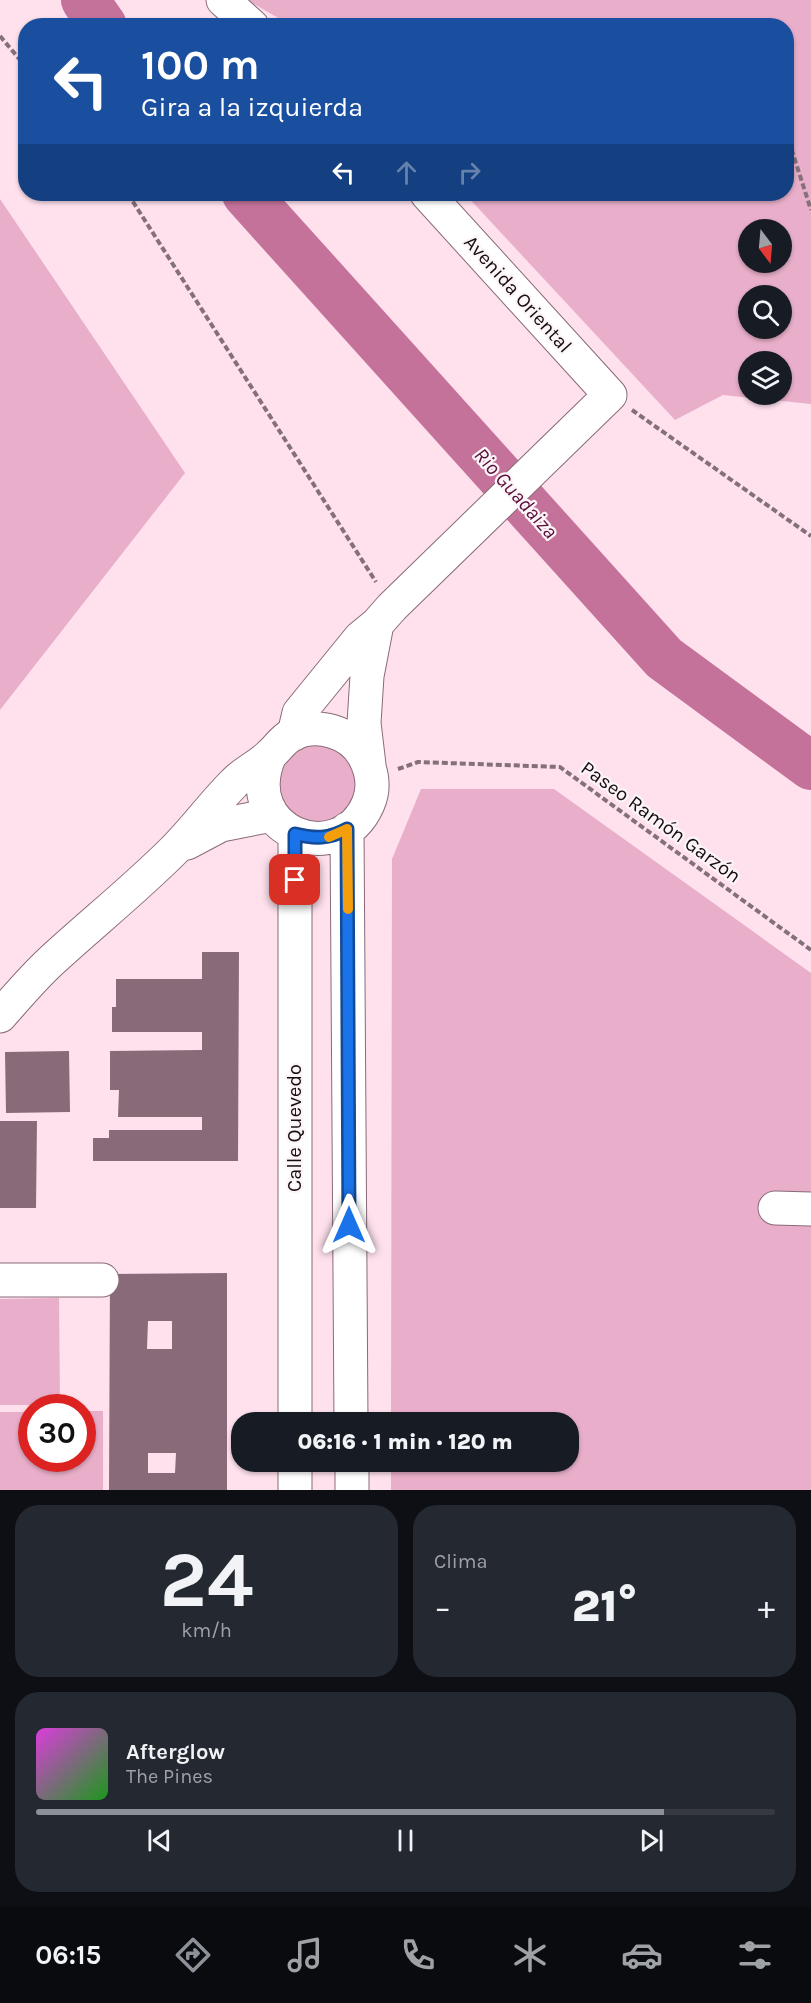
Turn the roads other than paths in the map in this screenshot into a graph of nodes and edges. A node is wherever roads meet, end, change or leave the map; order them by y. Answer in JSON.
{"nodes":[{"id":1,"x":223,"y":0,"type":"edge"},
{"id":2,"x":243,"y":18,"type":"edge"},
{"id":3,"x":433,"y":201,"type":"edge"},
{"id":4,"x":384,"y":616,"type":"junction"},
{"id":5,"x":294,"y":734,"type":"junction"},
{"id":6,"x":270,"y":755,"type":"junction"},
{"id":7,"x":370,"y":772,"type":"junction"},
{"id":8,"x":283,"y":825,"type":"junction"},
{"id":9,"x":347,"y":829,"type":"junction"},
{"id":10,"x":175,"y":849,"type":"junction"},
{"id":11,"x":48,"y":964,"type":"junction"},
{"id":12,"x":0,"y":979,"type":"edge"},
{"id":13,"x":0,"y":1016,"type":"edge"},
{"id":14,"x":775,"y":1208,"type":"dead end"},
{"id":15,"x":811,"y":1209,"type":"edge"},
{"id":16,"x":0,"y":1280,"type":"edge"},
{"id":17,"x":102,"y":1280,"type":"dead end"},
{"id":18,"x":295,"y":1412,"type":"edge"},
{"id":19,"x":351,"y":1412,"type":"edge"},
{"id":20,"x":295,"y":1472,"type":"edge"},
{"id":21,"x":351,"y":1472,"type":"edge"},
{"id":22,"x":295,"y":1490,"type":"edge"},
{"id":23,"x":352,"y":1490,"type":"edge"}],
"edges":[{"from":1,"to":2,"type":"street"},
{"from":3,"to":4,"type":"street","name":"Avenida Oriental"},
{"from":4,"to":5,"type":"street"},
{"from":4,"to":7,"type":"street"},
{"from":5,"to":6,"type":"street"},
{"from":5,"to":7,"type":"street"},
{"from":6,"to":8,"type":"street"},
{"from":6,"to":10,"type":"street"},
{"from":7,"to":9,"type":"street"},
{"from":8,"to":9,"type":"street"},
{"from":8,"to":10,"type":"street"},
{"from":8,"to":18,"type":"street","name":"Calle Quevedo"},
{"from":9,"to":19,"type":"street"},
{"from":10,"to":11,"type":"street"},
{"from":11,"to":12,"type":"street"},
{"from":11,"to":13,"type":"street"},
{"from":14,"to":15,"type":"street"},
{"from":16,"to":17,"type":"street"},
{"from":20,"to":22,"type":"street"},
{"from":21,"to":23,"type":"street"}]}
